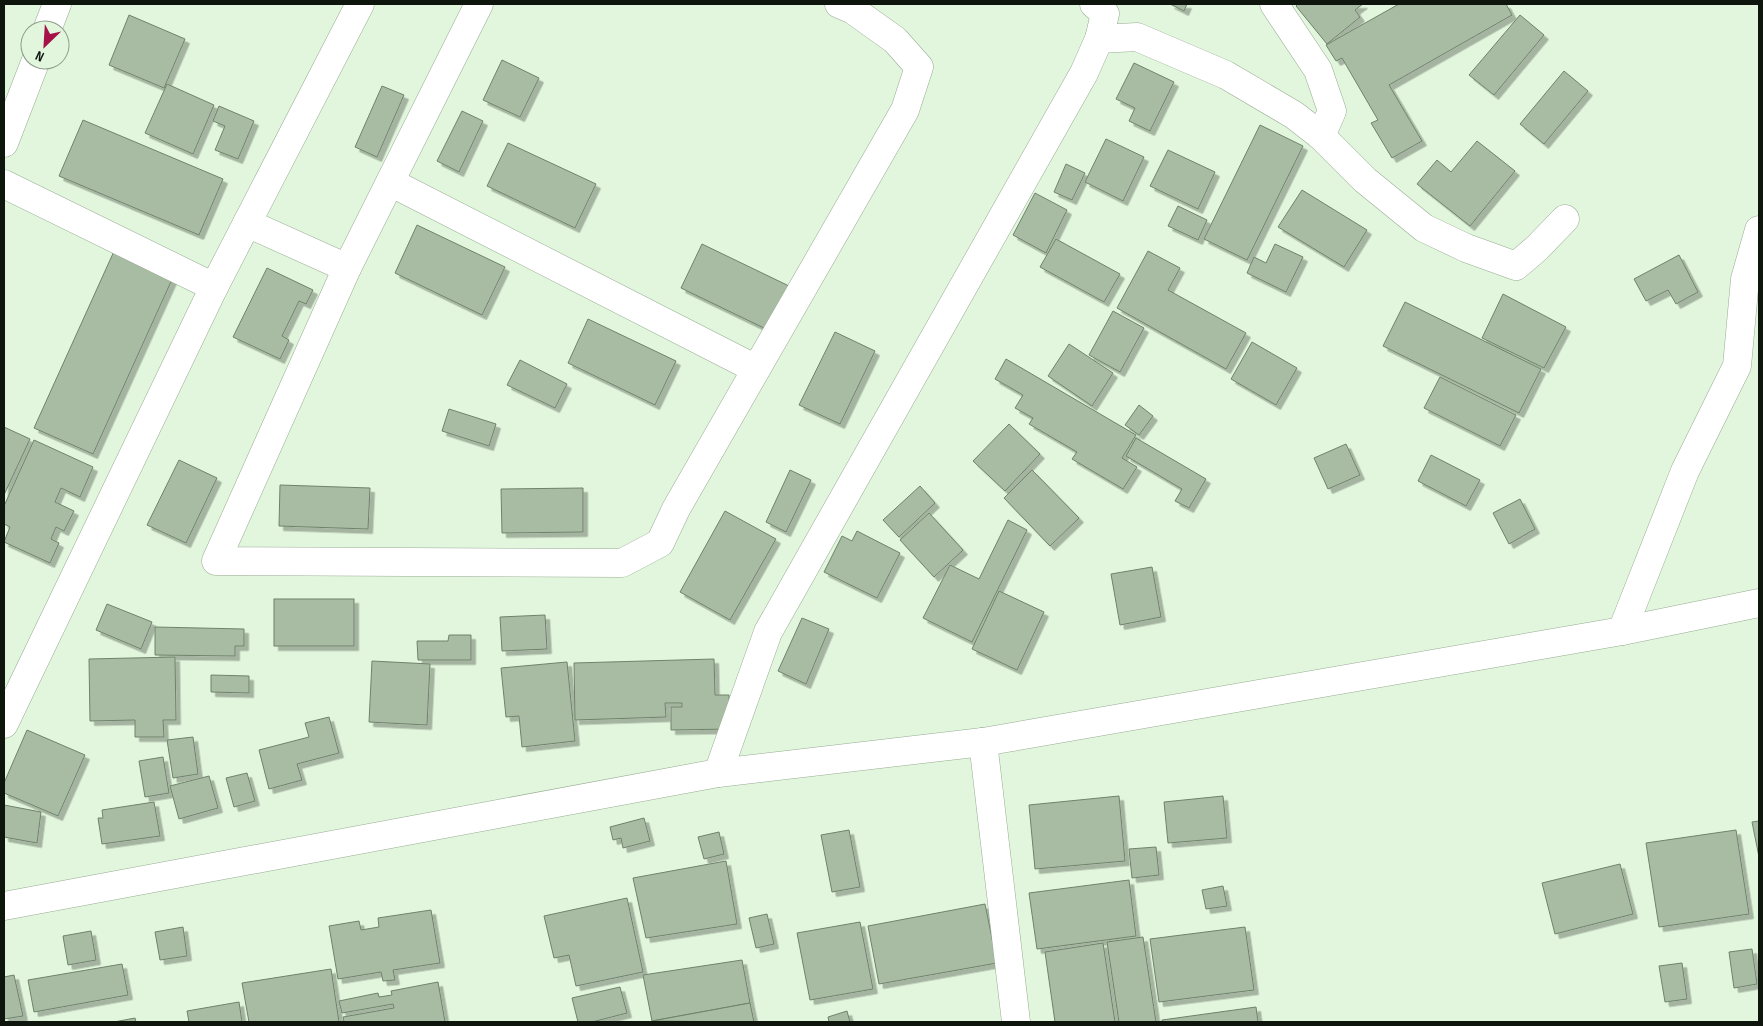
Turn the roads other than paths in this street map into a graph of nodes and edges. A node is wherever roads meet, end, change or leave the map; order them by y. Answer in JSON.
{"nodes":[{"id":1,"x":57,"y":4,"type":"edge"},
{"id":2,"x":360,"y":4,"type":"edge"},
{"id":3,"x":479,"y":4,"type":"edge"},
{"id":4,"x":839,"y":4,"type":"edge"},
{"id":5,"x":1094,"y":4,"type":"edge"},
{"id":6,"x":1274,"y":4,"type":"edge"},
{"id":7,"x":51,"y":20,"type":"edge"},
{"id":8,"x":1099,"y":39,"type":"junction"},
{"id":9,"x":32,"y":70,"type":"edge"},
{"id":10,"x":1321,"y":136,"type":"junction"},
{"id":11,"x":4,"y":143,"type":"edge"},
{"id":12,"x":390,"y":182,"type":"junction"},
{"id":13,"x":4,"y":184,"type":"edge"},
{"id":14,"x":1565,"y":218,"type":"dead end"},
{"id":15,"x":247,"y":223,"type":"junction"},
{"id":16,"x":1759,"y":230,"type":"edge"},
{"id":17,"x":348,"y":268,"type":"junction"},
{"id":18,"x":214,"y":287,"type":"junction"},
{"id":19,"x":756,"y":369,"type":"junction"},
{"id":20,"x":1759,"y":603,"type":"edge"},
{"id":21,"x":1622,"y":631,"type":"junction"},
{"id":22,"x":4,"y":724,"type":"edge"},
{"id":23,"x":983,"y":742,"type":"junction"},
{"id":24,"x":718,"y":773,"type":"junction"},
{"id":25,"x":4,"y":906,"type":"edge"},
{"id":26,"x":1016,"y":1022,"type":"edge"}],
"edges":[{"from":1,"to":7,"type":"street"},
{"from":2,"to":15,"type":"street"},
{"from":3,"to":12,"type":"street"},
{"from":4,"to":19,"type":"street"},
{"from":5,"to":8,"type":"street"},
{"from":6,"to":10,"type":"street"},
{"from":8,"to":10,"type":"street"},
{"from":8,"to":24,"type":"street"},
{"from":9,"to":11,"type":"street"},
{"from":10,"to":14,"type":"street"},
{"from":12,"to":17,"type":"street"},
{"from":12,"to":19,"type":"street"},
{"from":13,"to":18,"type":"street"},
{"from":15,"to":17,"type":"street"},
{"from":15,"to":18,"type":"street"},
{"from":16,"to":21,"type":"street"},
{"from":17,"to":19,"type":"street"},
{"from":18,"to":22,"type":"street"},
{"from":20,"to":21,"type":"street"},
{"from":21,"to":23,"type":"street"},
{"from":23,"to":24,"type":"street"},
{"from":23,"to":26,"type":"street"},
{"from":24,"to":25,"type":"street"}]}
